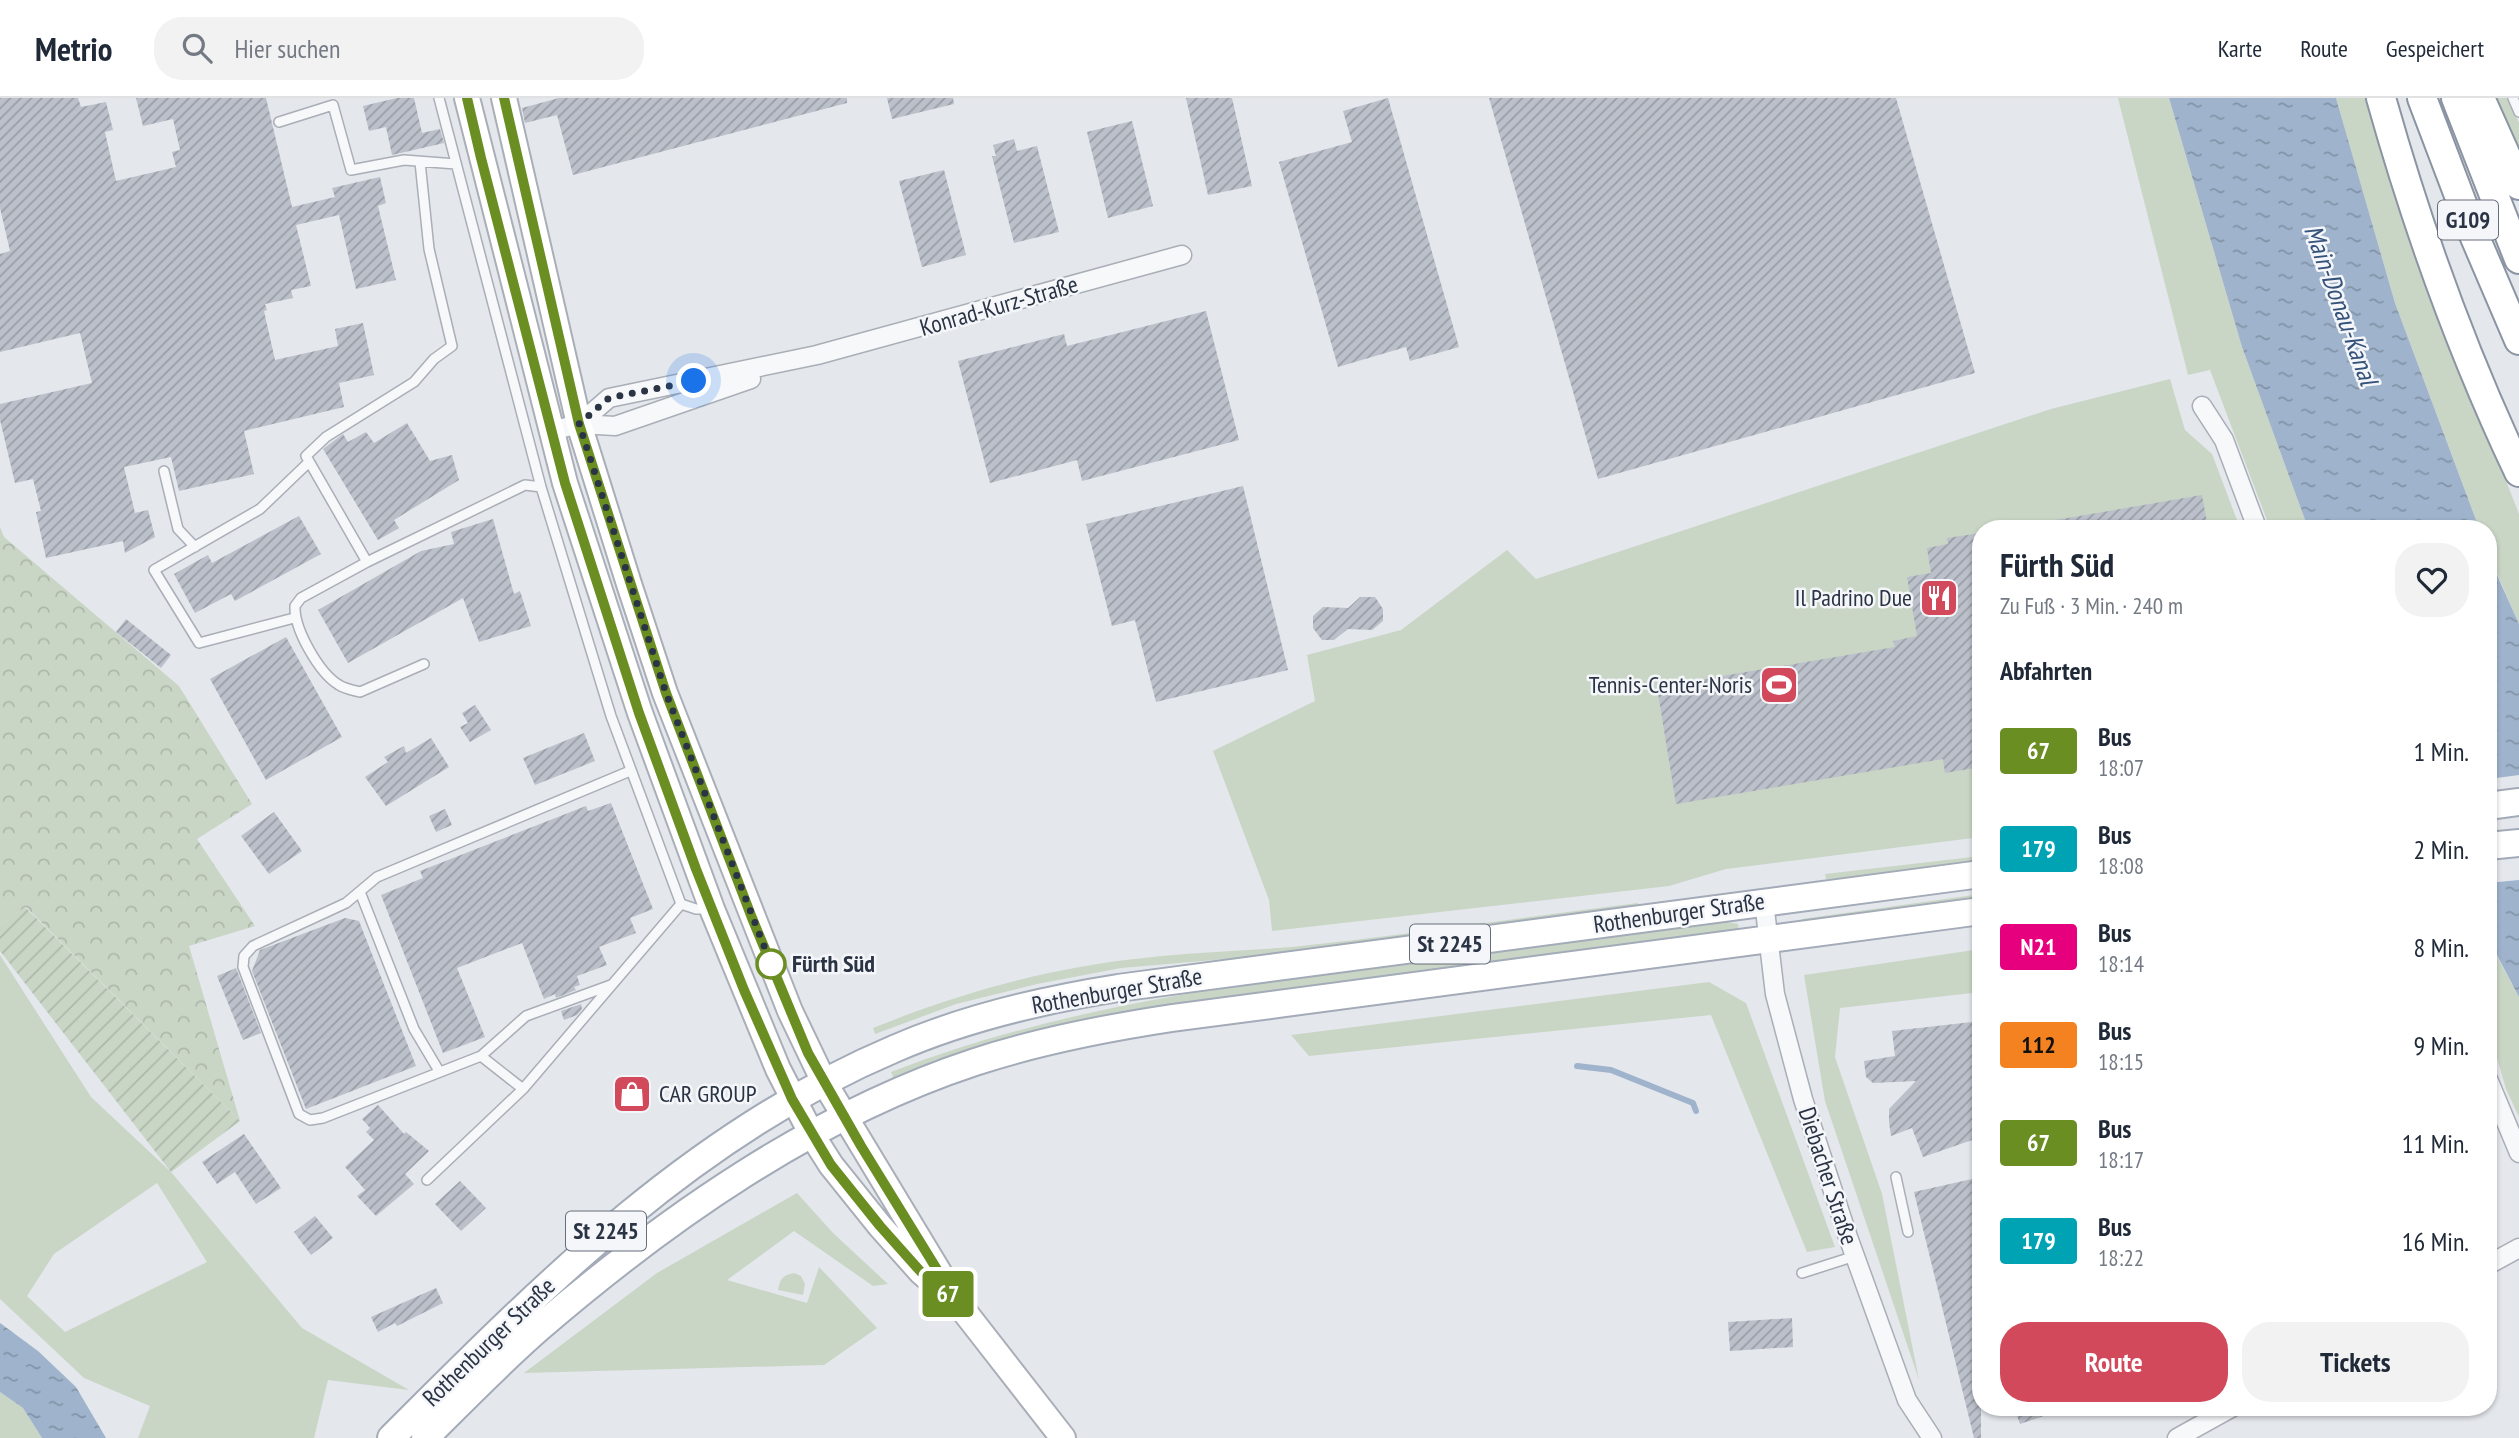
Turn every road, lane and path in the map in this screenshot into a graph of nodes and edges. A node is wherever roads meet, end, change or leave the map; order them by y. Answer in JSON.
{"nodes":[{"id":1,"x":439,"y":98,"type":"edge"},
{"id":2,"x":467,"y":98,"type":"edge"},
{"id":3,"x":504,"y":98,"type":"edge"},
{"id":4,"x":2381,"y":98,"type":"edge"},
{"id":5,"x":2422,"y":98,"type":"edge"},
{"id":6,"x":2456,"y":98,"type":"edge"},
{"id":7,"x":2480,"y":98,"type":"edge"},
{"id":8,"x":2513,"y":98,"type":"edge"},
{"id":9,"x":2519,"y":112,"type":"edge"},
{"id":10,"x":279,"y":122,"type":"dead end"},
{"id":11,"x":420,"y":162,"type":"junction"},
{"id":12,"x":456,"y":164,"type":"junction"},
{"id":13,"x":2519,"y":185,"type":"edge"},
{"id":14,"x":1182,"y":255,"type":"dead end"},
{"id":15,"x":2519,"y":259,"type":"edge"},
{"id":16,"x":2519,"y":340,"type":"edge"},
{"id":17,"x":817,"y":355,"type":"junction"},
{"id":18,"x":2202,"y":406,"type":"dead end"},
{"id":19,"x":579,"y":424,"type":"junction"},
{"id":20,"x":551,"y":431,"type":"junction"},
{"id":21,"x":309,"y":462,"type":"junction"},
{"id":22,"x":164,"y":471,"type":"dead end"},
{"id":23,"x":2519,"y":471,"type":"edge"},
{"id":24,"x":541,"y":487,"type":"junction"},
{"id":25,"x":2254,"y":520,"type":"edge"},
{"id":26,"x":195,"y":547,"type":"junction"},
{"id":27,"x":367,"y":562,"type":"junction"},
{"id":28,"x":294,"y":618,"type":"junction"},
{"id":29,"x":424,"y":664,"type":"dead end"},
{"id":30,"x":630,"y":771,"type":"junction"},
{"id":31,"x":2519,"y":802,"type":"edge"},
{"id":32,"x":2497,"y":805,"type":"edge"},
{"id":33,"x":2519,"y":843,"type":"edge"},
{"id":34,"x":2497,"y":845,"type":"edge"},
{"id":35,"x":1972,"y":875,"type":"edge"},
{"id":36,"x":360,"y":892,"type":"junction"},
{"id":37,"x":1764,"y":902,"type":"junction"},
{"id":38,"x":681,"y":904,"type":"junction"},
{"id":39,"x":712,"y":909,"type":"junction"},
{"id":40,"x":1972,"y":912,"type":"edge"},
{"id":41,"x":1768,"y":939,"type":"junction"},
{"id":42,"x":613,"y":984,"type":"junction"},
{"id":43,"x":481,"y":1056,"type":"junction"},
{"id":44,"x":439,"y":1071,"type":"junction"},
{"id":45,"x":824,"y":1082,"type":"junction"},
{"id":46,"x":523,"y":1089,"type":"junction"},
{"id":47,"x":792,"y":1099,"type":"junction"},
{"id":48,"x":2497,"y":1100,"type":"edge"},
{"id":49,"x":845,"y":1118,"type":"junction"},
{"id":50,"x":812,"y":1135,"type":"junction"},
{"id":51,"x":2519,"y":1153,"type":"edge"},
{"id":52,"x":1896,"y":1177,"type":"dead end"},
{"id":53,"x":427,"y":1180,"type":"dead end"},
{"id":54,"x":1908,"y":1232,"type":"dead end"},
{"id":55,"x":2519,"y":1248,"type":"edge"},
{"id":56,"x":1855,"y":1256,"type":"junction"},
{"id":57,"x":2497,"y":1260,"type":"edge"},
{"id":58,"x":1802,"y":1273,"type":"dead end"},
{"id":59,"x":957,"y":1302,"type":"junction"},
{"id":60,"x":2217,"y":1416,"type":"edge"},
{"id":61,"x":391,"y":1438,"type":"edge"},
{"id":62,"x":425,"y":1438,"type":"edge"},
{"id":63,"x":1063,"y":1438,"type":"edge"},
{"id":64,"x":1932,"y":1438,"type":"edge"},
{"id":65,"x":2177,"y":1438,"type":"edge"}],
"edges":[{"from":1,"to":12,"type":"lane"},
{"from":2,"to":20,"type":"main road"},
{"from":3,"to":19,"type":"main road"},
{"from":4,"to":23,"type":"highway"},
{"from":5,"to":16,"type":"highway","number":"G109"},
{"from":6,"to":15,"type":"highway","number":"G109"},
{"from":7,"to":13,"type":"highway"},
{"from":8,"to":9,"type":"lane"},
{"from":10,"to":11,"type":"lane"},
{"from":11,"to":12,"type":"lane"},
{"from":11,"to":21,"type":"lane"},
{"from":12,"to":24,"type":"lane"},
{"from":14,"to":17,"type":"street","name":"Konrad-Kurz-Straße"},
{"from":17,"to":19,"type":"street","name":"Konrad-Kurz-Straße"},
{"from":17,"to":19,"type":"street","name":"Konrad-Kurz-Straße"},
{"from":18,"to":25,"type":"street"},
{"from":19,"to":20,"type":"street"},
{"from":19,"to":45,"type":"main road"},
{"from":20,"to":39,"type":"main road"},
{"from":21,"to":26,"type":"lane"},
{"from":21,"to":27,"type":"lane"},
{"from":22,"to":26,"type":"lane"},
{"from":24,"to":27,"type":"lane"},
{"from":24,"to":30,"type":"lane"},
{"from":26,"to":28,"type":"lane"},
{"from":27,"to":28,"type":"lane"},
{"from":28,"to":29,"type":"lane"},
{"from":30,"to":36,"type":"lane"},
{"from":30,"to":38,"type":"lane"},
{"from":31,"to":32,"type":"main road"},
{"from":33,"to":34,"type":"main road"},
{"from":35,"to":37,"type":"main road","name":"Rothenburger Straße","number":"St 2245"},
{"from":36,"to":44,"type":"lane"},
{"from":36,"to":44,"type":"lane"},
{"from":37,"to":41,"type":"street","name":"Diebacher Straße"},
{"from":37,"to":45,"type":"main road","name":"Rothenburger Straße","number":"St 2245"},
{"from":38,"to":39,"type":"lane"},
{"from":38,"to":42,"type":"lane"},
{"from":39,"to":47,"type":"main road"},
{"from":40,"to":41,"type":"main road","name":"Rothenburger Straße","number":"St 2245"},
{"from":41,"to":49,"type":"main road","name":"Rothenburger Straße","number":"St 2245"},
{"from":41,"to":56,"type":"street","name":"Diebacher Straße"},
{"from":42,"to":43,"type":"lane"},
{"from":42,"to":46,"type":"lane"},
{"from":43,"to":44,"type":"lane"},
{"from":43,"to":46,"type":"lane"},
{"from":45,"to":47,"type":"main road","name":"Rothenburger Straße","number":"St 2245"},
{"from":45,"to":49,"type":"main road"},
{"from":46,"to":53,"type":"lane"},
{"from":47,"to":50,"type":"main road"},
{"from":47,"to":61,"type":"main road","name":"Rothenburger Straße","number":"St 2245"},
{"from":48,"to":51,"type":"street"},
{"from":49,"to":50,"type":"main road","name":"Rothenburger Straße","number":"St 2245"},
{"from":49,"to":59,"type":"main road"},
{"from":50,"to":59,"type":"main road"},
{"from":50,"to":62,"type":"main road","name":"Rothenburger Straße","number":"St 2245"},
{"from":52,"to":54,"type":"lane"},
{"from":55,"to":57,"type":"street"},
{"from":56,"to":58,"type":"lane"},
{"from":56,"to":64,"type":"street","name":"Diebacher Straße"},
{"from":59,"to":63,"type":"main road"},
{"from":60,"to":65,"type":"street"}]}
